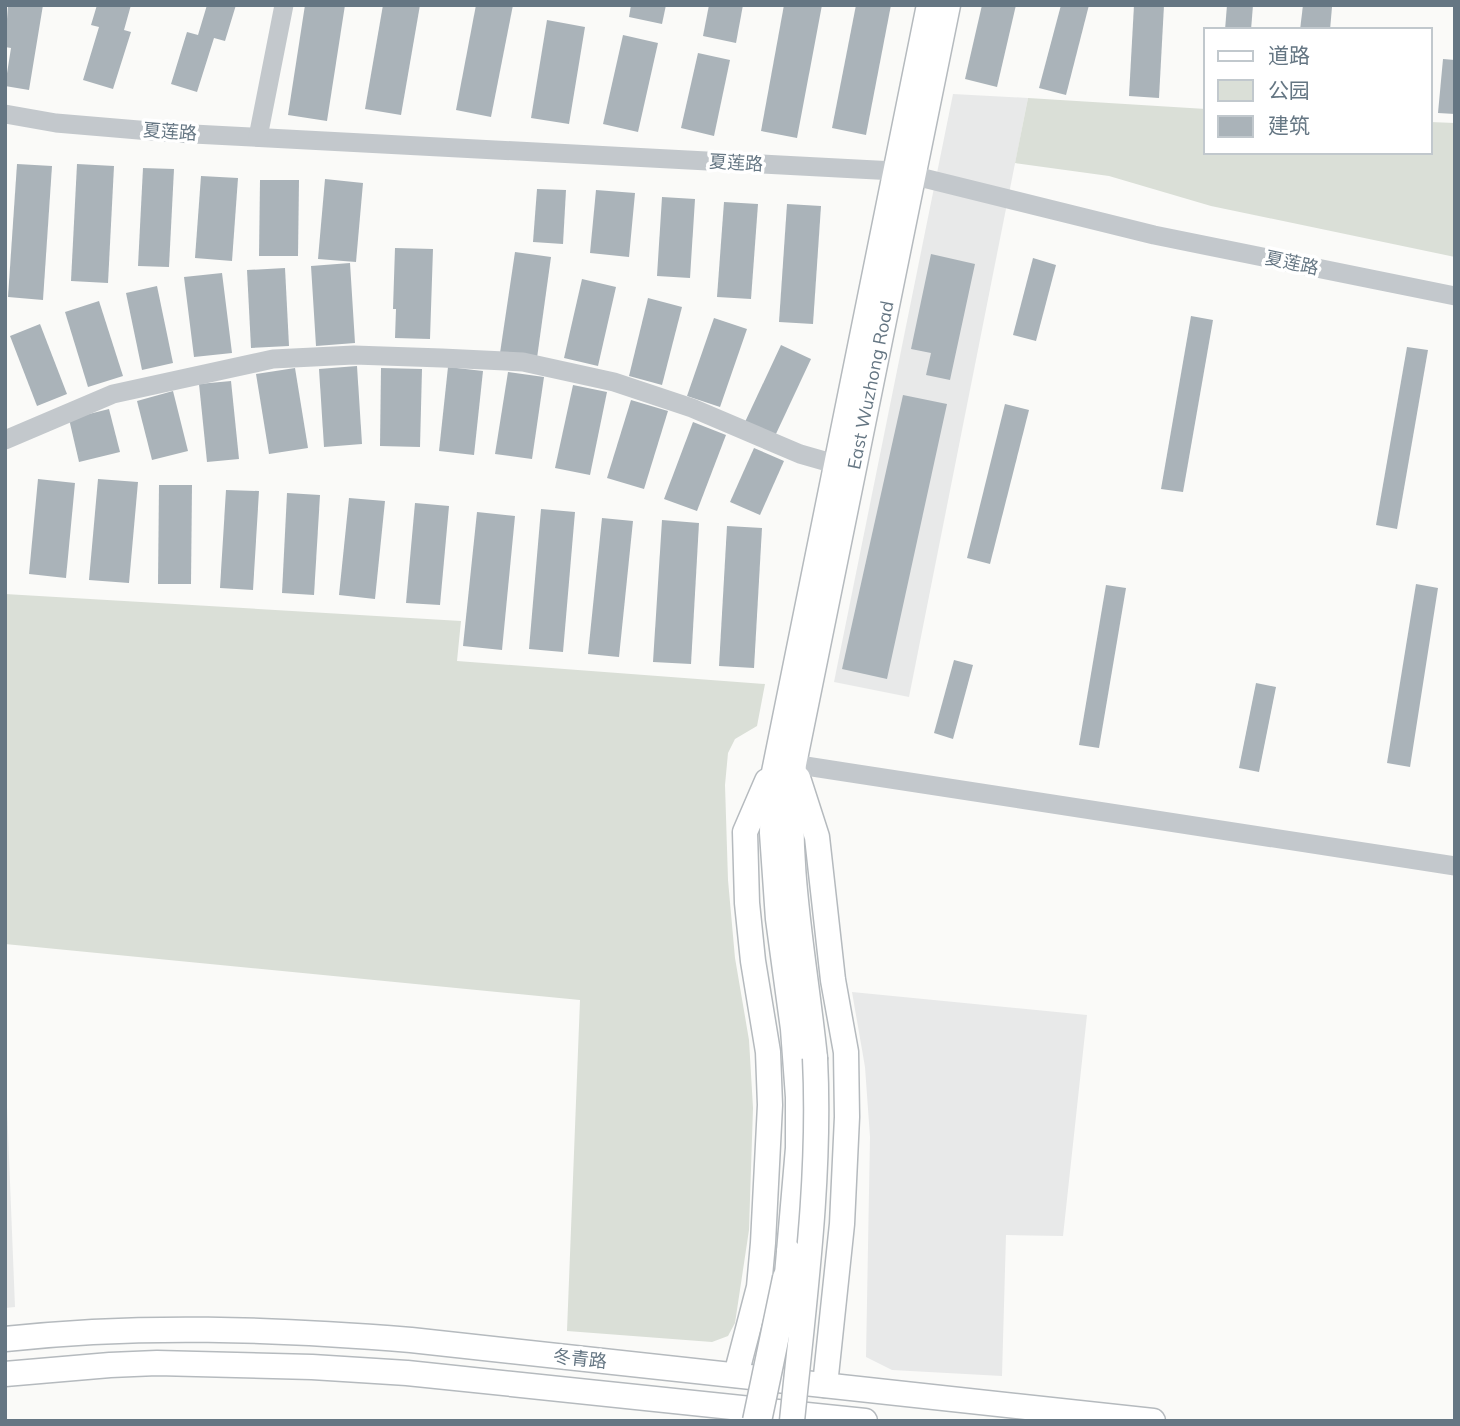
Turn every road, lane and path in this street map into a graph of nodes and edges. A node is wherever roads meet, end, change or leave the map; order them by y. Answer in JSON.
{"nodes":[{"id":1,"x":284,"y":5,"type":"edge"},
{"id":2,"x":929,"y":5,"type":"edge"},
{"id":3,"x":948,"y":5,"type":"edge"},
{"id":4,"x":5,"y":114,"type":"edge"},
{"id":5,"x":258,"y":137,"type":"junction"},
{"id":6,"x":904,"y":173,"type":"junction"},
{"id":7,"x":1455,"y":296,"type":"edge"},
{"id":8,"x":5,"y":440,"type":"edge"},
{"id":9,"x":835,"y":464,"type":"junction"},
{"id":10,"x":784,"y":762,"type":"junction"},
{"id":11,"x":1455,"y":866,"type":"edge"},
{"id":12,"x":805,"y":1058,"type":"junction"},
{"id":13,"x":787,"y":1279,"type":"junction"},
{"id":14,"x":5,"y":1339,"type":"edge"},
{"id":15,"x":5,"y":1374,"type":"edge"},
{"id":16,"x":736,"y":1376,"type":"junction"},
{"id":17,"x":825,"y":1385,"type":"junction"},
{"id":18,"x":757,"y":1421,"type":"edge"},
{"id":19,"x":771,"y":1421,"type":"edge"},
{"id":20,"x":792,"y":1421,"type":"edge"},
{"id":21,"x":865,"y":1421,"type":"edge"},
{"id":22,"x":1153,"y":1421,"type":"edge"}],
"edges":[{"from":1,"to":5,"type":"street"},
{"from":2,"to":6,"type":"main road","name":"East Wuzhong Road"},
{"from":3,"to":6,"type":"main road","name":"East Wuzhong Road"},
{"from":4,"to":5,"type":"street","name":"夏莲路"},
{"from":5,"to":6,"type":"street","name":"夏莲路"},
{"from":6,"to":7,"type":"street","name":"夏莲路"},
{"from":6,"to":9,"type":"main road","name":"East Wuzhong Road"},
{"from":6,"to":10,"type":"main road","name":"East Wuzhong Road"},
{"from":8,"to":9,"type":"street"},
{"from":9,"to":10,"type":"main road","name":"East Wuzhong Road"},
{"from":10,"to":11,"type":"street"},
{"from":10,"to":12,"type":"main road"},
{"from":10,"to":16,"type":"main road"},
{"from":10,"to":17,"type":"main road"},
{"from":12,"to":13,"type":"main road","bridge":true},
{"from":12,"to":20,"type":"main road","bridge":true},
{"from":13,"to":18,"type":"highway","bridge":true},
{"from":13,"to":19,"type":"main road","bridge":true},
{"from":14,"to":16,"type":"main road","name":"冬青路"},
{"from":15,"to":21,"type":"main road","name":"冬青路"},
{"from":16,"to":17,"type":"main road","name":"冬青路"},
{"from":17,"to":22,"type":"main road","name":"冬青路"}]}
